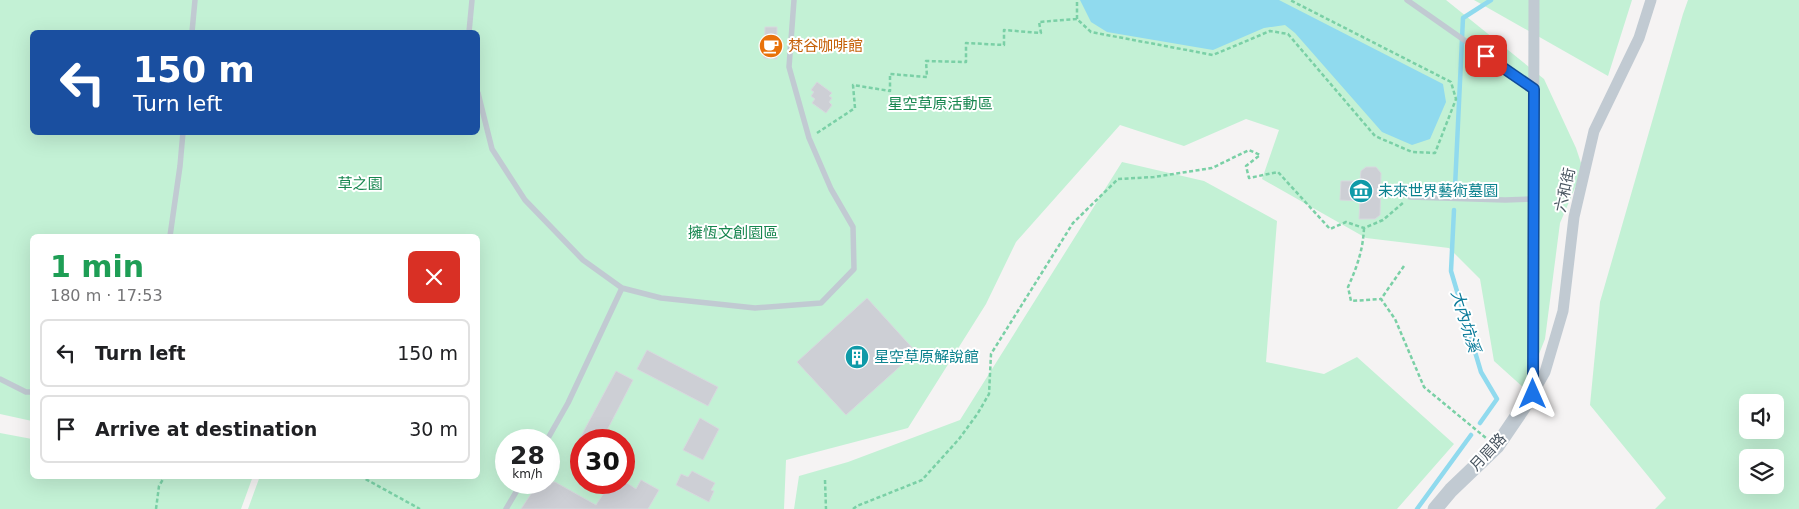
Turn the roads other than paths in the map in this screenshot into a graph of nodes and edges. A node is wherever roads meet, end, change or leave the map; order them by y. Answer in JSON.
{"nodes":[{"id":1,"x":195,"y":0,"type":"edge"},
{"id":2,"x":472,"y":0,"type":"edge"},
{"id":3,"x":794,"y":0,"type":"edge"},
{"id":4,"x":1407,"y":0,"type":"edge"},
{"id":5,"x":1534,"y":0,"type":"edge"},
{"id":6,"x":1651,"y":0,"type":"edge"},
{"id":7,"x":192,"y":30,"type":"edge"},
{"id":8,"x":469,"y":30,"type":"edge"},
{"id":9,"x":1534,"y":89,"type":"junction"},
{"id":10,"x":480,"y":101,"type":"edge"},
{"id":11,"x":184,"y":135,"type":"edge"},
{"id":12,"x":1410,"y":197,"type":"road end"},
{"id":13,"x":1534,"y":199,"type":"junction"},
{"id":14,"x":170,"y":234,"type":"edge"},
{"id":15,"x":622,"y":288,"type":"junction"},
{"id":16,"x":0,"y":378,"type":"edge"},
{"id":17,"x":30,"y":392,"type":"edge"},
{"id":18,"x":1533,"y":394,"type":"junction"},
{"id":19,"x":553,"y":429,"type":"edge"},
{"id":20,"x":515,"y":494,"type":"edge"},
{"id":21,"x":506,"y":509,"type":"edge"},
{"id":22,"x":1435,"y":509,"type":"edge"}],
"edges":[{"from":1,"to":7,"type":"lane"},
{"from":2,"to":8,"type":"lane"},
{"from":3,"to":15,"type":"lane"},
{"from":4,"to":9,"type":"lane"},
{"from":5,"to":9,"type":"street"},
{"from":6,"to":18,"type":"street","name":"六和街"},
{"from":9,"to":13,"type":"street"},
{"from":10,"to":15,"type":"lane"},
{"from":11,"to":14,"type":"lane"},
{"from":12,"to":13,"type":"lane"},
{"from":13,"to":18,"type":"street"},
{"from":15,"to":19,"type":"lane"},
{"from":16,"to":17,"type":"lane"},
{"from":18,"to":22,"type":"street","name":"月眉路"},
{"from":20,"to":21,"type":"lane"}]}
